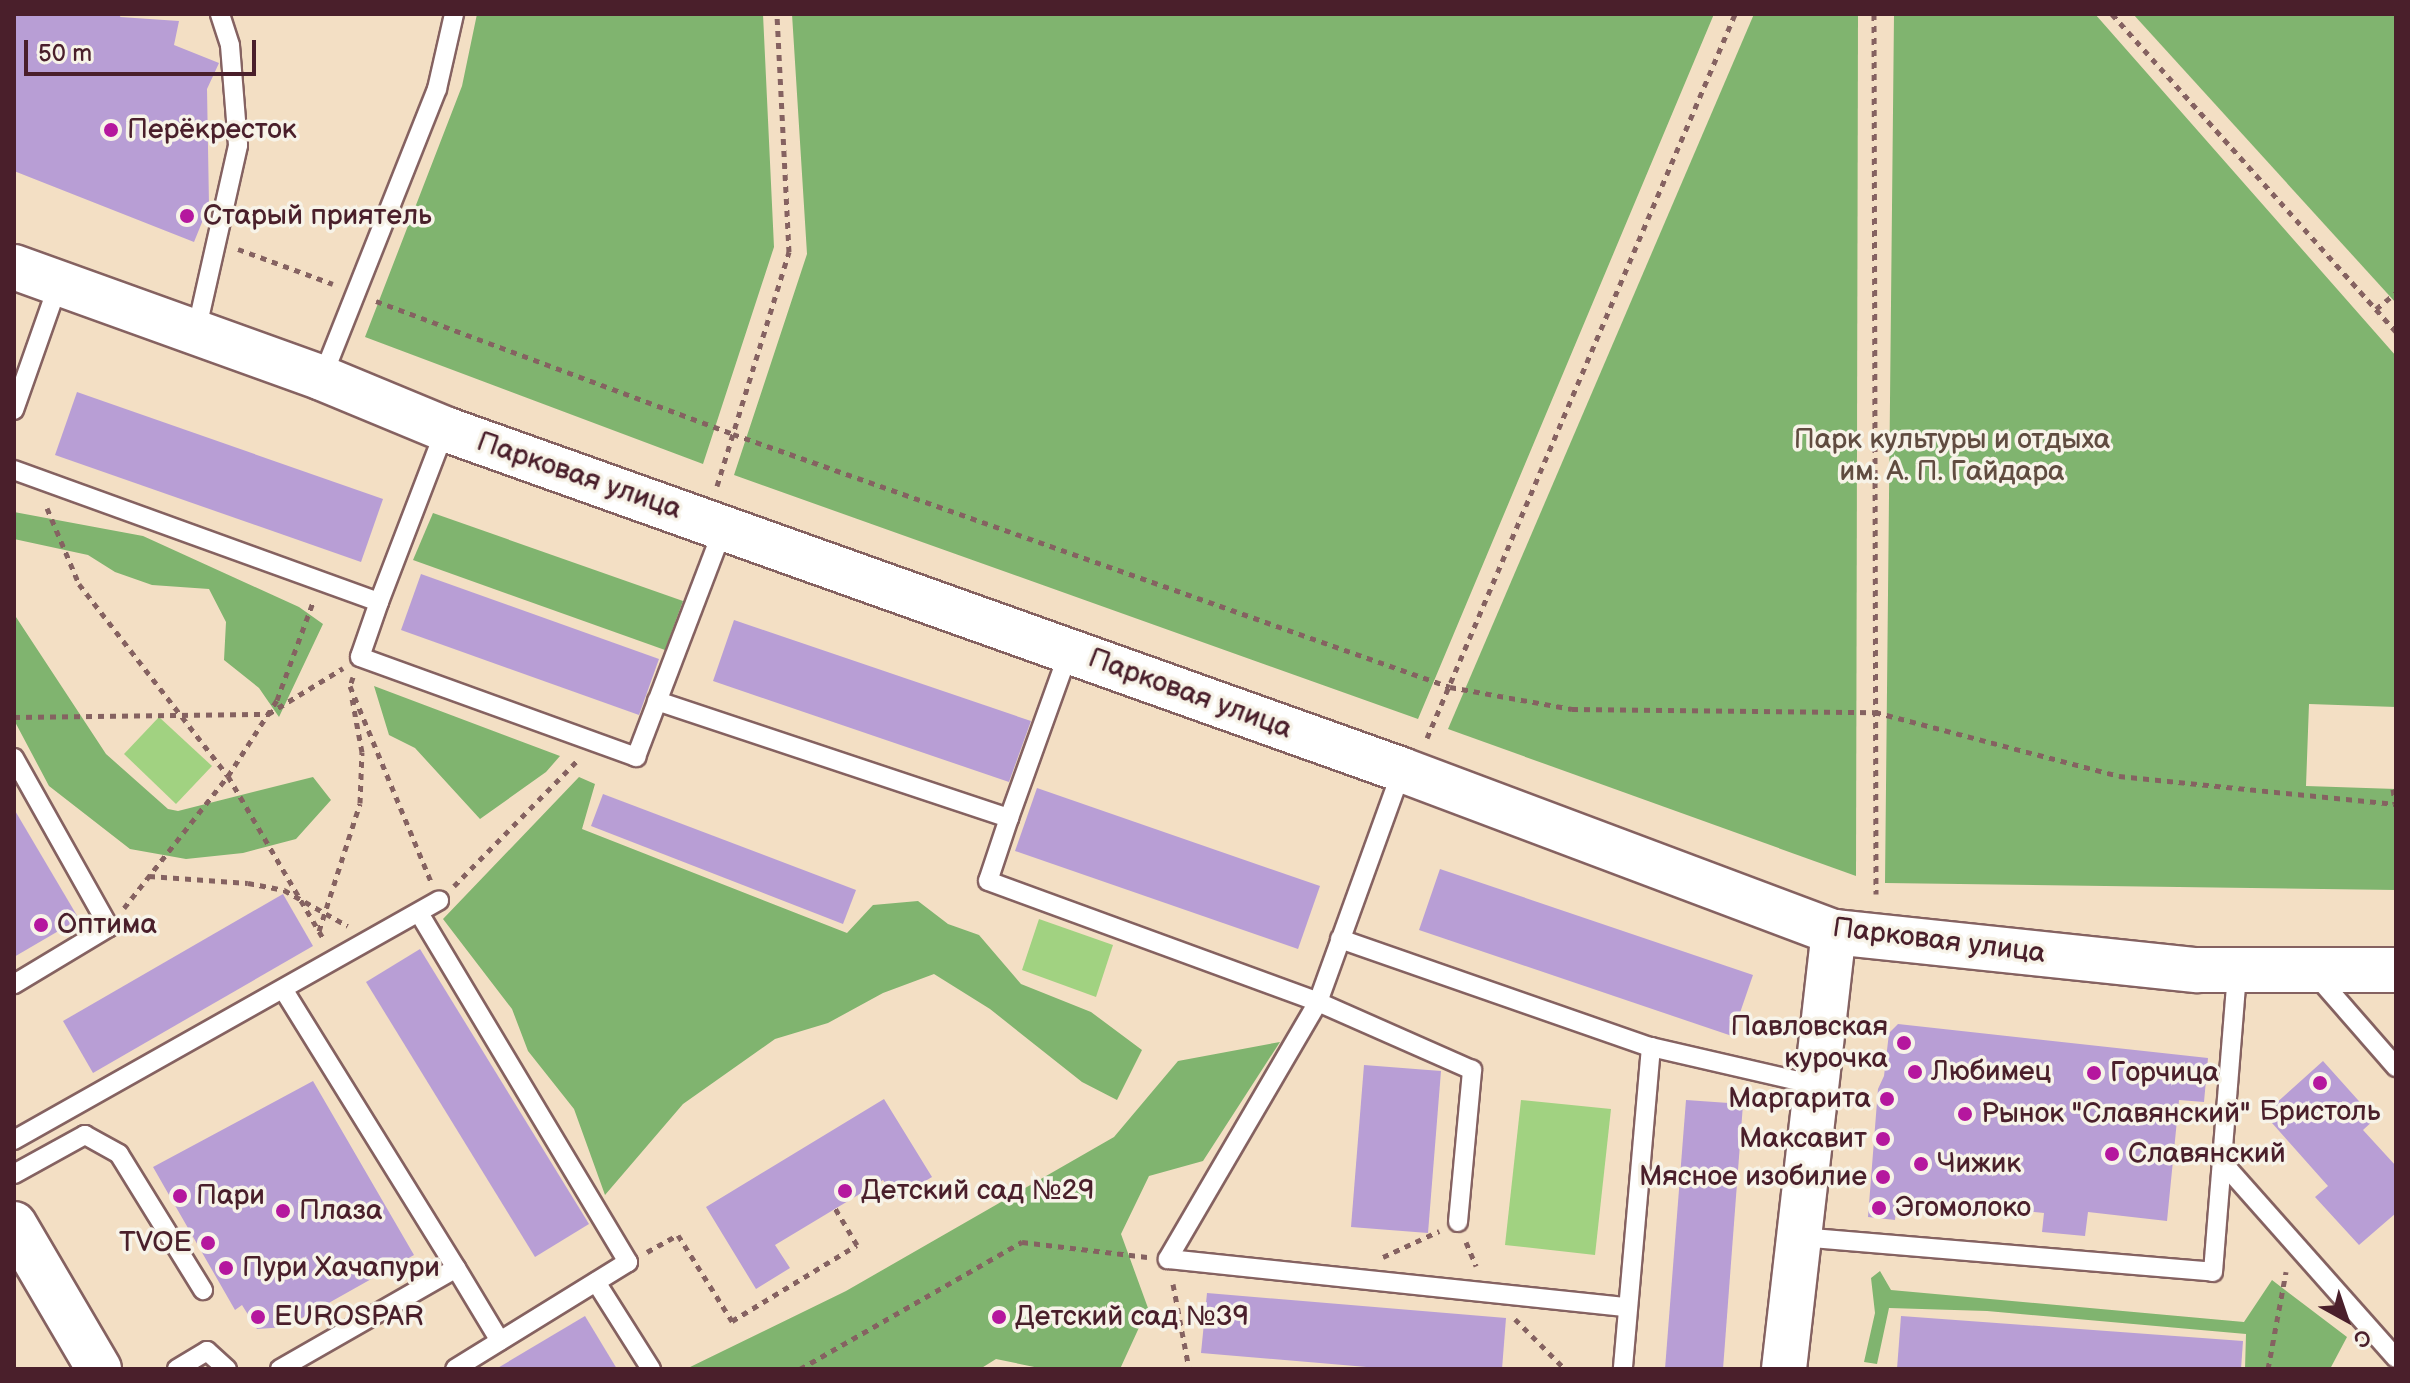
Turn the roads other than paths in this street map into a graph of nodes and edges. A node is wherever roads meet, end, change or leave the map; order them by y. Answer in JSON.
{"nodes":[{"id":1,"x":220,"y":14,"type":"edge"},
{"id":2,"x":454,"y":14,"type":"edge"},
{"id":3,"x":14,"y":267,"type":"edge"},
{"id":4,"x":59,"y":282,"type":"junction"},
{"id":5,"x":196,"y":332,"type":"junction"},
{"id":6,"x":322,"y":378,"type":"junction"},
{"id":7,"x":14,"y":410,"type":"edge"},
{"id":8,"x":445,"y":429,"type":"junction"},
{"id":9,"x":14,"y":470,"type":"edge"},
{"id":10,"x":720,"y":507,"type":"junction"},
{"id":11,"x":379,"y":602,"type":"junction"},
{"id":12,"x":1069,"y":651,"type":"junction"},
{"id":13,"x":657,"y":701,"type":"junction"},
{"id":14,"x":1414,"y":754,"type":"junction"},
{"id":15,"x":14,"y":758,"type":"edge"},
{"id":16,"x":1009,"y":818,"type":"junction"},
{"id":17,"x":439,"y":901,"type":"road end"},
{"id":18,"x":419,"y":913,"type":"junction"},
{"id":19,"x":1834,"y":932,"type":"junction"},
{"id":20,"x":1340,"y":939,"type":"junction"},
{"id":21,"x":2396,"y":970,"type":"edge"},
{"id":22,"x":2237,"y":971,"type":"junction"},
{"id":23,"x":2313,"y":972,"type":"junction"},
{"id":24,"x":14,"y":984,"type":"edge"},
{"id":25,"x":283,"y":989,"type":"junction"},
{"id":26,"x":1318,"y":1002,"type":"junction"},
{"id":27,"x":1651,"y":1047,"type":"junction"},
{"id":28,"x":2396,"y":1067,"type":"edge"},
{"id":29,"x":1818,"y":1085,"type":"junction"},
{"id":30,"x":14,"y":1140,"type":"edge"},
{"id":31,"x":2222,"y":1162,"type":"junction"},
{"id":32,"x":14,"y":1174,"type":"edge"},
{"id":33,"x":1458,"y":1222,"type":"road end"},
{"id":34,"x":14,"y":1224,"type":"edge"},
{"id":35,"x":1800,"y":1237,"type":"junction"},
{"id":36,"x":456,"y":1268,"type":"junction"},
{"id":37,"x":596,"y":1282,"type":"junction"},
{"id":38,"x":203,"y":1290,"type":"dead end"},
{"id":39,"x":1628,"y":1307,"type":"junction"},
{"id":40,"x":500,"y":1341,"type":"junction"},
{"id":41,"x":2396,"y":1358,"type":"edge"},
{"id":42,"x":99,"y":1369,"type":"edge"},
{"id":43,"x":177,"y":1369,"type":"edge"},
{"id":44,"x":227,"y":1369,"type":"edge"},
{"id":45,"x":280,"y":1369,"type":"edge"},
{"id":46,"x":455,"y":1369,"type":"edge"},
{"id":47,"x":651,"y":1369,"type":"edge"},
{"id":48,"x":1623,"y":1369,"type":"edge"},
{"id":49,"x":1784,"y":1369,"type":"edge"}],
"edges":[{"from":1,"to":5,"type":"lane"},
{"from":2,"to":6,"type":"lane"},
{"from":3,"to":4,"type":"street","name":"Парковая улица"},
{"from":4,"to":5,"type":"street","name":"Парковая улица"},
{"from":4,"to":7,"type":"lane"},
{"from":5,"to":6,"type":"street","name":"Парковая улица"},
{"from":6,"to":8,"type":"street","name":"Парковая улица"},
{"from":8,"to":10,"type":"street","name":"Парковая улица"},
{"from":8,"to":11,"type":"lane"},
{"from":9,"to":11,"type":"lane"},
{"from":10,"to":12,"type":"street","name":"Парковая улица"},
{"from":10,"to":13,"type":"lane"},
{"from":11,"to":13,"type":"lane"},
{"from":12,"to":14,"type":"street","name":"Парковая улица"},
{"from":12,"to":16,"type":"lane"},
{"from":13,"to":16,"type":"lane"},
{"from":14,"to":19,"type":"street","name":"Парковая улица"},
{"from":14,"to":20,"type":"lane"},
{"from":15,"to":24,"type":"lane"},
{"from":16,"to":26,"type":"lane"},
{"from":17,"to":18,"type":"lane"},
{"from":18,"to":25,"type":"lane"},
{"from":18,"to":37,"type":"lane"},
{"from":19,"to":22,"type":"street","name":"Парковая улица"},
{"from":19,"to":29,"type":"street"},
{"from":20,"to":26,"type":"lane"},
{"from":20,"to":27,"type":"lane"},
{"from":21,"to":23,"type":"street","name":"Парковая улица"},
{"from":22,"to":23,"type":"street","name":"Парковая улица"},
{"from":22,"to":31,"type":"lane"},
{"from":23,"to":28,"type":"lane"},
{"from":25,"to":30,"type":"lane"},
{"from":25,"to":36,"type":"lane"},
{"from":26,"to":33,"type":"lane"},
{"from":26,"to":39,"type":"lane"},
{"from":27,"to":29,"type":"lane"},
{"from":27,"to":39,"type":"lane"},
{"from":29,"to":35,"type":"street"},
{"from":31,"to":35,"type":"lane"},
{"from":31,"to":41,"type":"lane"},
{"from":32,"to":38,"type":"lane"},
{"from":34,"to":42,"type":"street"},
{"from":35,"to":49,"type":"street"},
{"from":36,"to":40,"type":"lane"},
{"from":36,"to":45,"type":"lane"},
{"from":37,"to":40,"type":"lane"},
{"from":37,"to":47,"type":"lane"},
{"from":39,"to":48,"type":"lane"},
{"from":40,"to":46,"type":"lane"},
{"from":43,"to":44,"type":"lane"}]}
